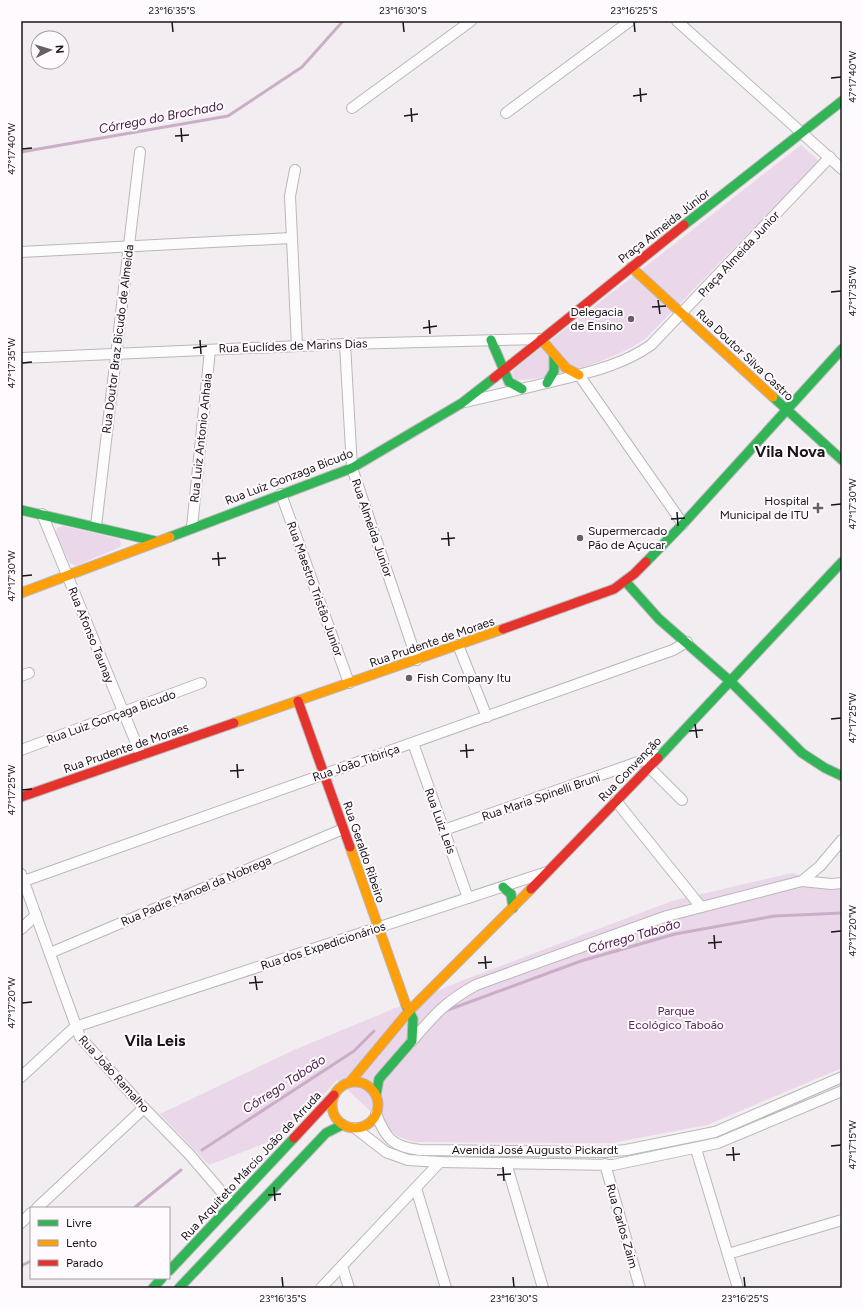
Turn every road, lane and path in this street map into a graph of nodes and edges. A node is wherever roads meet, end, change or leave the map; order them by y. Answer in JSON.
{"nodes":[{"id":1,"x":471,"y":21,"type":"edge"},
{"id":2,"x":630,"y":21,"type":"edge"},
{"id":3,"x":677,"y":21,"type":"edge"},
{"id":4,"x":842,"y":102,"type":"edge"},
{"id":5,"x":352,"y":108,"type":"dead end"},
{"id":6,"x":506,"y":113,"type":"dead end"},
{"id":7,"x":803,"y":132,"type":"junction"},
{"id":8,"x":140,"y":152,"type":"dead end"},
{"id":9,"x":830,"y":158,"type":"junction"},
{"id":10,"x":842,"y":169,"type":"edge"},
{"id":11,"x":295,"y":170,"type":"dead end"},
{"id":12,"x":291,"y":238,"type":"junction"},
{"id":13,"x":128,"y":247,"type":"junction"},
{"id":14,"x":21,"y":252,"type":"edge"},
{"id":15,"x":631,"y":267,"type":"junction"},
{"id":16,"x":682,"y":313,"type":"junction"},
{"id":17,"x":541,"y":339,"type":"junction"},
{"id":18,"x":491,"y":340,"type":"junction"},
{"id":19,"x":345,"y":344,"type":"junction"},
{"id":20,"x":297,"y":346,"type":"junction"},
{"id":21,"x":842,"y":349,"type":"edge"},
{"id":22,"x":210,"y":350,"type":"junction"},
{"id":23,"x":116,"y":354,"type":"junction"},
{"id":24,"x":554,"y":355,"type":"junction"},
{"id":25,"x":21,"y":358,"type":"edge"},
{"id":26,"x":503,"y":370,"type":"junction"},
{"id":27,"x":579,"y":375,"type":"junction"},
{"id":28,"x":547,"y":383,"type":"junction"},
{"id":29,"x":522,"y":389,"type":"junction"},
{"id":30,"x":462,"y":403,"type":"junction"},
{"id":31,"x":786,"y":409,"type":"junction"},
{"id":32,"x":842,"y":460,"type":"edge"},
{"id":33,"x":352,"y":468,"type":"junction"},
{"id":34,"x":281,"y":494,"type":"junction"},
{"id":35,"x":21,"y":510,"type":"edge"},
{"id":36,"x":42,"y":514,"type":"junction"},
{"id":37,"x":64,"y":519,"type":"junction"},
{"id":38,"x":683,"y":524,"type":"junction"},
{"id":39,"x":96,"y":526,"type":"junction"},
{"id":40,"x":192,"y":527,"type":"junction"},
{"id":41,"x":50,"y":535,"type":"junction"},
{"id":42,"x":155,"y":542,"type":"junction"},
{"id":43,"x":842,"y":562,"type":"edge"},
{"id":44,"x":67,"y":576,"type":"junction"},
{"id":45,"x":625,"y":581,"type":"junction"},
{"id":46,"x":21,"y":593,"type":"edge"},
{"id":47,"x":687,"y":642,"type":"junction"},
{"id":48,"x":458,"y":645,"type":"junction"},
{"id":49,"x":417,"y":660,"type":"junction"},
{"id":50,"x":731,"y":682,"type":"junction"},
{"id":51,"x":201,"y":683,"type":"dead end"},
{"id":52,"x":348,"y":683,"type":"junction"},
{"id":53,"x":298,"y":701,"type":"junction"},
{"id":54,"x":123,"y":712,"type":"junction"},
{"id":55,"x":487,"y":717,"type":"junction"},
{"id":56,"x":413,"y":743,"type":"junction"},
{"id":57,"x":21,"y":750,"type":"edge"},
{"id":58,"x":141,"y":755,"type":"junction"},
{"id":59,"x":660,"y":755,"type":"junction"},
{"id":60,"x":649,"y":767,"type":"junction"},
{"id":61,"x":324,"y":774,"type":"junction"},
{"id":62,"x":842,"y":776,"type":"edge"},
{"id":63,"x":21,"y":797,"type":"edge"},
{"id":64,"x":682,"y":800,"type":"dead end"},
{"id":65,"x":616,"y":801,"type":"junction"},
{"id":66,"x":343,"y":829,"type":"junction"},
{"id":67,"x":444,"y":830,"type":"junction"},
{"id":68,"x":842,"y":840,"type":"edge"},
{"id":69,"x":549,"y":871,"type":"junction"},
{"id":70,"x":22,"y":876,"type":"edge"},
{"id":71,"x":802,"y":881,"type":"junction"},
{"id":72,"x":842,"y":883,"type":"edge"},
{"id":73,"x":503,"y":886,"type":"junction"},
{"id":74,"x":468,"y":898,"type":"junction"},
{"id":75,"x":701,"y":907,"type":"junction"},
{"id":76,"x":513,"y":908,"type":"junction"},
{"id":77,"x":36,"y":915,"type":"junction"},
{"id":78,"x":21,"y":929,"type":"edge"},
{"id":79,"x":378,"y":929,"type":"junction"},
{"id":80,"x":50,"y":953,"type":"junction"},
{"id":81,"x":407,"y":1007,"type":"junction"},
{"id":82,"x":75,"y":1027,"type":"junction"},
{"id":83,"x":412,"y":1041,"type":"junction"},
{"id":84,"x":21,"y":1077,"type":"edge"},
{"id":85,"x":842,"y":1077,"type":"edge"},
{"id":86,"x":350,"y":1082,"type":"junction"},
{"id":87,"x":842,"y":1091,"type":"edge"},
{"id":88,"x":334,"y":1095,"type":"junction"},
{"id":89,"x":376,"y":1095,"type":"junction"},
{"id":90,"x":144,"y":1108,"type":"junction"},
{"id":91,"x":376,"y":1114,"type":"junction"},
{"id":92,"x":342,"y":1124,"type":"junction"},
{"id":93,"x":355,"y":1128,"type":"junction"},
{"id":94,"x":696,"y":1149,"type":"junction"},
{"id":95,"x":440,"y":1162,"type":"junction"},
{"id":96,"x":506,"y":1162,"type":"junction"},
{"id":97,"x":605,"y":1164,"type":"junction"},
{"id":98,"x":416,"y":1188,"type":"junction"},
{"id":99,"x":232,"y":1204,"type":"junction"},
{"id":100,"x":38,"y":1207,"type":"edge"},
{"id":101,"x":30,"y":1214,"type":"edge"},
{"id":102,"x":842,"y":1220,"type":"edge"},
{"id":103,"x":21,"y":1223,"type":"edge"},
{"id":104,"x":728,"y":1254,"type":"junction"},
{"id":105,"x":342,"y":1266,"type":"junction"},
{"id":106,"x":170,"y":1270,"type":"edge"},
{"id":107,"x":161,"y":1279,"type":"edge"},
{"id":108,"x":153,"y":1288,"type":"edge"},
{"id":109,"x":179,"y":1288,"type":"edge"},
{"id":110,"x":321,"y":1288,"type":"edge"},
{"id":111,"x":349,"y":1288,"type":"edge"},
{"id":112,"x":446,"y":1288,"type":"edge"},
{"id":113,"x":543,"y":1288,"type":"edge"},
{"id":114,"x":640,"y":1288,"type":"edge"},
{"id":115,"x":738,"y":1288,"type":"edge"}],
"edges":[{"from":1,"to":5,"type":"street"},
{"from":2,"to":6,"type":"street"},
{"from":3,"to":7,"type":"street"},
{"from":4,"to":7,"type":"street","name":"Praça Almeida Júnior"},
{"from":7,"to":9,"type":"street"},
{"from":7,"to":15,"type":"street","name":"Praça Almeida Júnior"},
{"from":8,"to":13,"type":"street","name":"Rua Doutor Braz Bicudo de Almeida"},
{"from":9,"to":10,"type":"street"},
{"from":9,"to":16,"type":"street","name":"Praça Almeida Junior"},
{"from":11,"to":12,"type":"street"},
{"from":12,"to":13,"type":"street"},
{"from":12,"to":20,"type":"street"},
{"from":13,"to":14,"type":"street"},
{"from":13,"to":23,"type":"street","name":"Rua Doutor Braz Bicudo de Almeida"},
{"from":15,"to":16,"type":"street","name":"Rua Doutor Silva Castro"},
{"from":15,"to":17,"type":"street","name":"Praça Almeida Júnior"},
{"from":16,"to":27,"type":"street","name":"Praça Almeida Junior"},
{"from":16,"to":31,"type":"street","name":"Rua Doutor Silva Castro"},
{"from":17,"to":18,"type":"street","name":"Rua Euclídes de Marins Dias"},
{"from":17,"to":24,"type":"street"},
{"from":17,"to":26,"type":"street","name":"Rua Luiz Gonzaga Bicudo"},
{"from":18,"to":19,"type":"street","name":"Rua Euclídes de Marins Dias"},
{"from":18,"to":26,"type":"street"},
{"from":19,"to":20,"type":"street","name":"Rua Euclídes de Marins Dias"},
{"from":19,"to":33,"type":"street","name":"Rua Almeida Junior"},
{"from":20,"to":22,"type":"street","name":"Rua Euclídes de Marins Dias"},
{"from":21,"to":31,"type":"street","name":"Rua Prudente de Moraes"},
{"from":22,"to":23,"type":"street","name":"Rua Euclídes de Marins Dias"},
{"from":22,"to":40,"type":"street","name":"Rua Luiz Antonio Anhaia"},
{"from":23,"to":25,"type":"street","name":"Rua Euclídes de Marins Dias"},
{"from":23,"to":39,"type":"street","name":"Rua Doutor Braz Bicudo de Almeida"},
{"from":24,"to":27,"type":"street"},
{"from":24,"to":28,"type":"street"},
{"from":26,"to":29,"type":"street"},
{"from":26,"to":30,"type":"street","name":"Rua Luiz Gonzaga Bicudo"},
{"from":27,"to":28,"type":"street","name":"Praça Almeida Junior"},
{"from":27,"to":38,"type":"street"},
{"from":28,"to":29,"type":"street","name":"Praça Almeida Junior"},
{"from":29,"to":30,"type":"street","name":"Praça Almeida Junior"},
{"from":30,"to":33,"type":"street","name":"Rua Luiz Gonzaga Bicudo"},
{"from":31,"to":32,"type":"street","name":"Rua Doutor Silva Castro"},
{"from":31,"to":38,"type":"street","name":"Rua Prudente de Moraes"},
{"from":33,"to":34,"type":"street","name":"Rua Luiz Gonzaga Bicudo"},
{"from":33,"to":49,"type":"street","name":"Rua Almeida Junior"},
{"from":34,"to":40,"type":"street","name":"Rua Luiz Gonzaga Bicudo"},
{"from":34,"to":52,"type":"street","name":"Rua Maestro Tristão Junior"},
{"from":35,"to":36,"type":"street"},
{"from":36,"to":37,"type":"street"},
{"from":36,"to":41,"type":"street","name":"Rua Afonso Taunay"},
{"from":37,"to":39,"type":"street"},
{"from":37,"to":41,"type":"street"},
{"from":38,"to":45,"type":"street","name":"Rua Prudente de Moraes"},
{"from":39,"to":42,"type":"street"},
{"from":40,"to":42,"type":"street","name":"Rua Luiz Gonzaga Bicudo"},
{"from":41,"to":44,"type":"street","name":"Rua Afonso Taunay"},
{"from":42,"to":44,"type":"street","name":"Rua Luiz Gonzaga Bicudo"},
{"from":43,"to":50,"type":"street","name":"Rua Convenção"},
{"from":44,"to":46,"type":"street","name":"Rua Luiz Gonzaga Bicudo"},
{"from":44,"to":54,"type":"street","name":"Rua Afonso Taunay"},
{"from":45,"to":47,"type":"street"},
{"from":45,"to":48,"type":"street","name":"Rua Prudente de Moraes"},
{"from":47,"to":50,"type":"street"},
{"from":47,"to":55,"type":"street","name":"Rua João Tibiriça"},
{"from":48,"to":49,"type":"street","name":"Rua Prudente de Moraes"},
{"from":48,"to":55,"type":"street"},
{"from":49,"to":52,"type":"street","name":"Rua Prudente de Moraes"},
{"from":50,"to":59,"type":"street","name":"Rua Convenção"},
{"from":50,"to":62,"type":"street"},
{"from":51,"to":54,"type":"street","name":"Rua Luiz Gonçaga Bicudo"},
{"from":52,"to":53,"type":"street","name":"Rua Prudente de Moraes"},
{"from":53,"to":58,"type":"street","name":"Rua Prudente de Moraes"},
{"from":53,"to":61,"type":"street","name":"Rua Geraldo Ribeiro"},
{"from":54,"to":57,"type":"street","name":"Rua Luiz Gonçaga Bicudo"},
{"from":54,"to":58,"type":"street","name":"Rua Afonso Taunay"},
{"from":55,"to":56,"type":"street","name":"Rua João Tibiriça"},
{"from":56,"to":61,"type":"street","name":"Rua João Tibiriça"},
{"from":56,"to":67,"type":"street","name":"Rua Luiz Leis"},
{"from":58,"to":63,"type":"street","name":"Rua Prudente de Moraes"},
{"from":59,"to":60,"type":"street","name":"Rua Convenção"},
{"from":59,"to":67,"type":"street","name":"Rua Maria Spinelli Bruni"},
{"from":60,"to":64,"type":"street"},
{"from":60,"to":65,"type":"street","name":"Rua Convenção"},
{"from":61,"to":66,"type":"street","name":"Rua Geraldo Ribeiro"},
{"from":61,"to":70,"type":"street","name":"Rua João Tibiriça"},
{"from":65,"to":69,"type":"street","name":"Rua Convenção"},
{"from":65,"to":75,"type":"street"},
{"from":66,"to":79,"type":"street","name":"Rua Geraldo Ribeiro"},
{"from":66,"to":80,"type":"street","name":"Rua Padre Manoel da Nobrega"},
{"from":67,"to":74,"type":"street","name":"Rua Luiz Leis"},
{"from":68,"to":71,"type":"street"},
{"from":69,"to":73,"type":"street","name":"Rua dos Expedicionários"},
{"from":69,"to":76,"type":"street","name":"Rua Convenção"},
{"from":70,"to":77,"type":"street","name":"Rua João Ramalho"},
{"from":71,"to":72,"type":"street"},
{"from":71,"to":75,"type":"street"},
{"from":73,"to":74,"type":"street","name":"Rua dos Expedicionários"},
{"from":73,"to":76,"type":"street"},
{"from":74,"to":79,"type":"street","name":"Rua dos Expedicionários"},
{"from":75,"to":83,"type":"street"},
{"from":76,"to":81,"type":"street","name":"Rua Convenção"},
{"from":77,"to":78,"type":"street"},
{"from":77,"to":80,"type":"street","name":"Rua João Ramalho"},
{"from":79,"to":81,"type":"street","name":"Rua Geraldo Ribeiro"},
{"from":79,"to":82,"type":"street","name":"Rua dos Expedicionários"},
{"from":80,"to":82,"type":"street","name":"Rua João Ramalho"},
{"from":81,"to":83,"type":"street"},
{"from":81,"to":86,"type":"street"},
{"from":82,"to":84,"type":"street","name":"Rua dos Expedicionários"},
{"from":82,"to":90,"type":"street","name":"Rua João Ramalho"},
{"from":83,"to":89,"type":"street"},
{"from":85,"to":91,"type":"street","name":"Avenida José Augusto Pickardt"},
{"from":86,"to":88,"type":"street"},
{"from":86,"to":89,"type":"street"},
{"from":87,"to":94,"type":"street","name":"Avenida José Augusto Pickardt"},
{"from":88,"to":92,"type":"street"},
{"from":88,"to":99,"type":"street","name":"Rua Arquiteto Márcio João de Arruda"},
{"from":89,"to":91,"type":"street"},
{"from":90,"to":99,"type":"street","name":"Rua João Ramalho"},
{"from":90,"to":100,"type":"street"},
{"from":91,"to":93,"type":"street"},
{"from":92,"to":93,"type":"street"},
{"from":92,"to":109,"type":"street"},
{"from":93,"to":95,"type":"street","name":"Avenida José Augusto Pickardt"},
{"from":94,"to":97,"type":"street","name":"Avenida José Augusto Pickardt"},
{"from":94,"to":104,"type":"street"},
{"from":95,"to":96,"type":"street","name":"Avenida José Augusto Pickardt"},
{"from":95,"to":98,"type":"street"},
{"from":96,"to":97,"type":"street","name":"Avenida José Augusto Pickardt"},
{"from":96,"to":113,"type":"street"},
{"from":97,"to":114,"type":"street","name":"Rua Carlos Zaim"},
{"from":98,"to":105,"type":"street"},
{"from":98,"to":112,"type":"street"},
{"from":99,"to":106,"type":"street","name":"Rua Arquiteto Márcio João de Arruda"},
{"from":101,"to":103,"type":"street"},
{"from":102,"to":104,"type":"street"},
{"from":104,"to":115,"type":"street"},
{"from":105,"to":110,"type":"street"},
{"from":105,"to":111,"type":"street"},
{"from":107,"to":108,"type":"street"}]}
